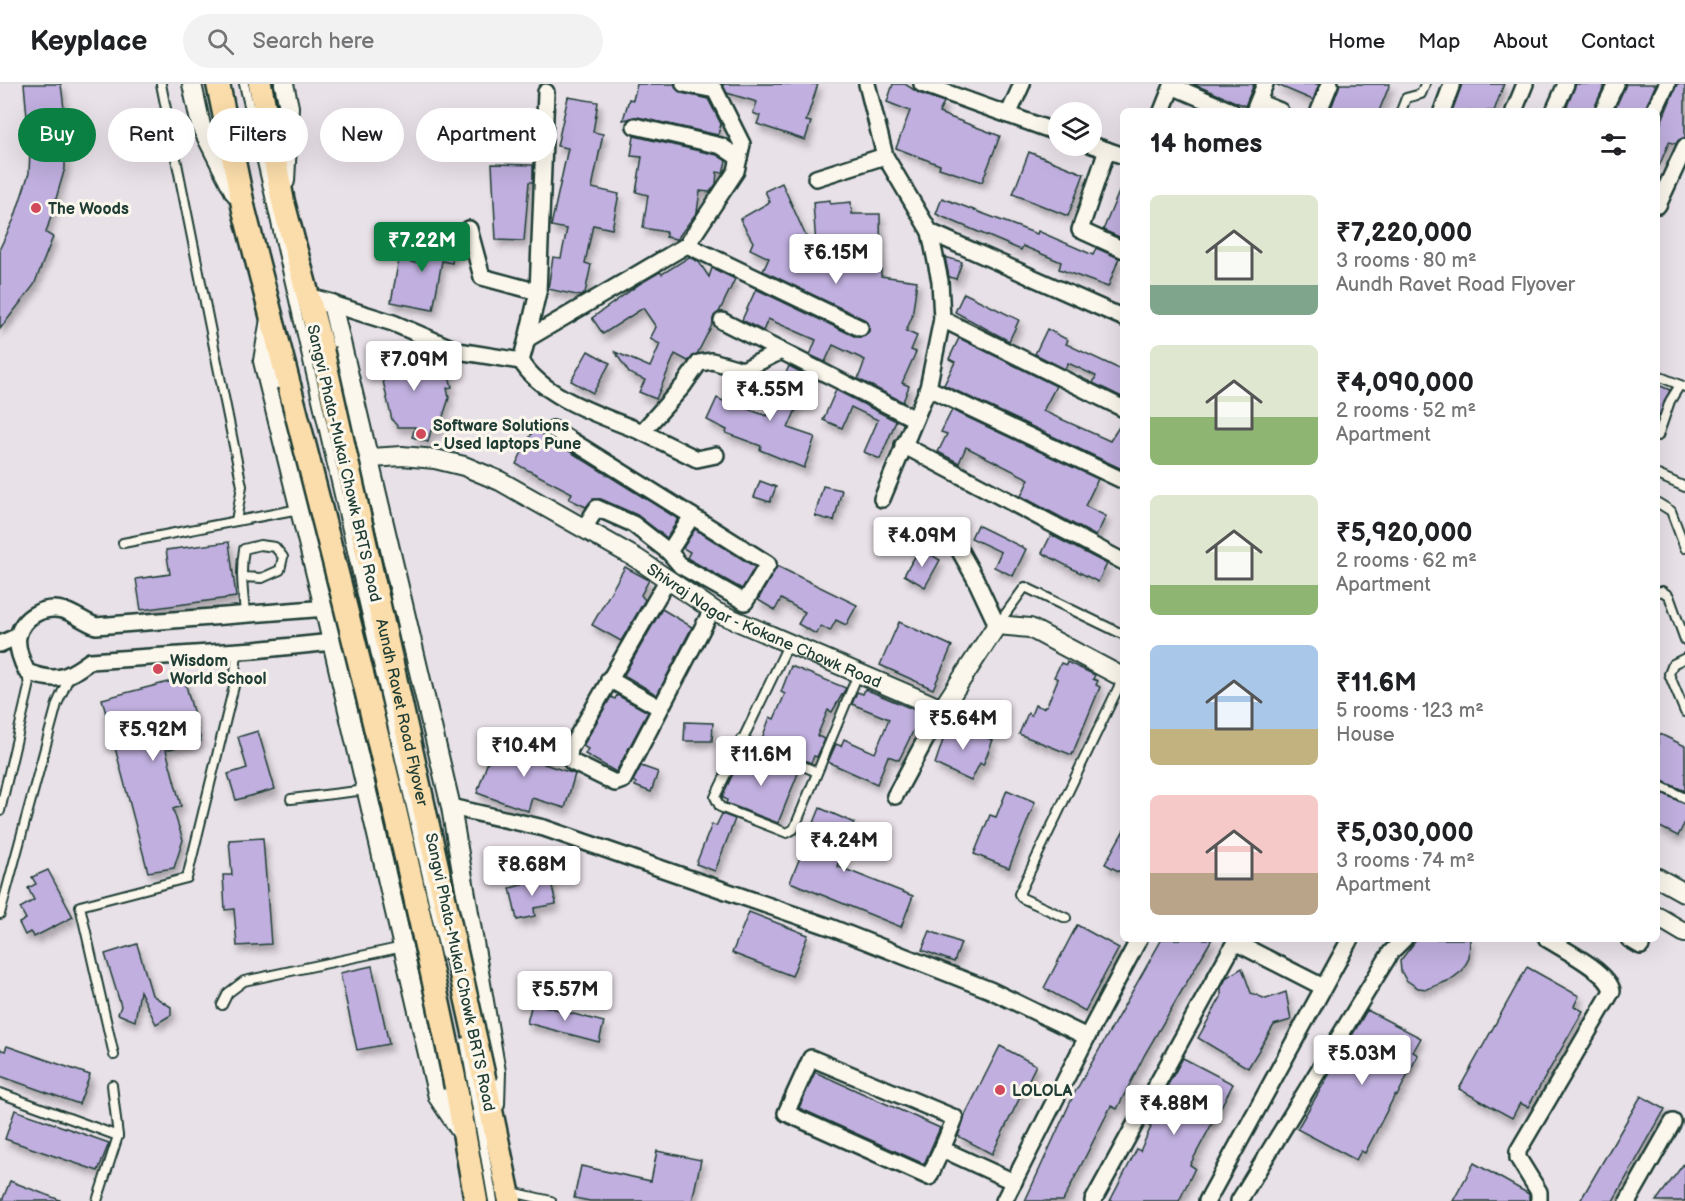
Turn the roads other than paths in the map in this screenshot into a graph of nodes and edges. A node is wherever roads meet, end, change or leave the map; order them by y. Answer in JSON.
{"nodes":[{"id":1,"x":160,"y":84,"type":"edge"},
{"id":2,"x":192,"y":84,"type":"edge"},
{"id":3,"x":244,"y":84,"type":"edge"},
{"id":4,"x":260,"y":84,"type":"edge"},
{"id":5,"x":284,"y":84,"type":"edge"},
{"id":6,"x":684,"y":84,"type":"edge"},
{"id":7,"x":867,"y":84,"type":"edge"},
{"id":8,"x":922,"y":84,"type":"edge"},
{"id":9,"x":1022,"y":84,"type":"edge"},
{"id":10,"x":1265,"y":84,"type":"edge"},
{"id":11,"x":1330,"y":84,"type":"edge"},
{"id":12,"x":1425,"y":84,"type":"edge"},
{"id":13,"x":1452,"y":84,"type":"edge"},
{"id":14,"x":1525,"y":84,"type":"edge"},
{"id":15,"x":1566,"y":84,"type":"edge"},
{"id":16,"x":1616,"y":84,"type":"edge"},
{"id":17,"x":1667,"y":84,"type":"edge"},
{"id":18,"x":219,"y":89,"type":"edge"},
{"id":19,"x":546,"y":92,"type":"dead end"},
{"id":20,"x":1256,"y":106,"type":"edge"},
{"id":21,"x":1163,"y":108,"type":"edge"},
{"id":22,"x":1224,"y":108,"type":"edge"},
{"id":23,"x":1320,"y":108,"type":"edge"},
{"id":24,"x":1402,"y":108,"type":"edge"},
{"id":25,"x":1443,"y":108,"type":"edge"},
{"id":26,"x":1515,"y":108,"type":"edge"},
{"id":27,"x":1555,"y":108,"type":"edge"},
{"id":28,"x":1604,"y":108,"type":"edge"},
{"id":29,"x":1655,"y":108,"type":"edge"},
{"id":30,"x":1008,"y":115,"type":"junction"},
{"id":31,"x":635,"y":126,"type":"dead end"},
{"id":32,"x":1048,"y":129,"type":"edge"},
{"id":33,"x":1685,"y":147,"type":"edge"},
{"id":34,"x":1102,"y":148,"type":"edge"},
{"id":35,"x":1107,"y":150,"type":"junction"},
{"id":36,"x":1120,"y":155,"type":"edge"},
{"id":37,"x":885,"y":156,"type":"junction"},
{"id":38,"x":739,"y":158,"type":"junction"},
{"id":39,"x":816,"y":178,"type":"dead end"},
{"id":40,"x":283,"y":202,"type":"junction"},
{"id":41,"x":1660,"y":202,"type":"edge"},
{"id":42,"x":244,"y":210,"type":"junction"},
{"id":43,"x":469,"y":229,"type":"dead end"},
{"id":44,"x":930,"y":232,"type":"junction"},
{"id":45,"x":687,"y":245,"type":"junction"},
{"id":46,"x":1120,"y":248,"type":"edge"},
{"id":47,"x":538,"y":292,"type":"junction"},
{"id":48,"x":309,"y":298,"type":"junction"},
{"id":49,"x":332,"y":304,"type":"junction"},
{"id":50,"x":271,"y":313,"type":"junction"},
{"id":51,"x":1120,"y":316,"type":"edge"},
{"id":52,"x":942,"y":319,"type":"junction"},
{"id":53,"x":722,"y":321,"type":"dead end"},
{"id":54,"x":860,"y":328,"type":"dead end"},
{"id":55,"x":527,"y":339,"type":"junction"},
{"id":56,"x":781,"y":351,"type":"junction"},
{"id":57,"x":315,"y":357,"type":"junction"},
{"id":58,"x":520,"y":361,"type":"junction"},
{"id":59,"x":1660,"y":377,"type":"edge"},
{"id":60,"x":1682,"y":386,"type":"edge"},
{"id":61,"x":928,"y":388,"type":"junction"},
{"id":62,"x":1120,"y":407,"type":"edge"},
{"id":63,"x":915,"y":419,"type":"junction"},
{"id":64,"x":553,"y":429,"type":"dead end"},
{"id":65,"x":1660,"y":430,"type":"edge"},
{"id":66,"x":642,"y":432,"type":"junction"},
{"id":67,"x":903,"y":445,"type":"junction"},
{"id":68,"x":716,"y":454,"type":"dead end"},
{"id":69,"x":371,"y":458,"type":"junction"},
{"id":70,"x":1660,"y":476,"type":"edge"},
{"id":71,"x":1120,"y":479,"type":"edge"},
{"id":72,"x":1685,"y":487,"type":"edge"},
{"id":73,"x":882,"y":499,"type":"dead end"},
{"id":74,"x":1660,"y":504,"type":"edge"},
{"id":75,"x":299,"y":509,"type":"junction"},
{"id":76,"x":692,"y":516,"type":"junction"},
{"id":77,"x":236,"y":521,"type":"junction"},
{"id":78,"x":584,"y":528,"type":"junction"},
{"id":79,"x":952,"y":537,"type":"dead end"},
{"id":80,"x":123,"y":543,"type":"dead end"},
{"id":81,"x":1685,"y":548,"type":"edge"},
{"id":82,"x":669,"y":552,"type":"junction"},
{"id":83,"x":1120,"y":560,"type":"edge"},
{"id":84,"x":242,"y":577,"type":"junction"},
{"id":85,"x":668,"y":579,"type":"junction"},
{"id":86,"x":1660,"y":592,"type":"edge"},
{"id":87,"x":403,"y":602,"type":"junction"},
{"id":88,"x":324,"y":606,"type":"junction"},
{"id":89,"x":712,"y":610,"type":"junction"},
{"id":90,"x":245,"y":613,"type":"junction"},
{"id":91,"x":997,"y":625,"type":"junction"},
{"id":92,"x":1120,"y":633,"type":"edge"},
{"id":93,"x":411,"y":634,"type":"junction"},
{"id":94,"x":18,"y":636,"type":"junction"},
{"id":95,"x":1685,"y":639,"type":"edge"},
{"id":96,"x":332,"y":642,"type":"junction"},
{"id":97,"x":789,"y":643,"type":"junction"},
{"id":98,"x":0,"y":644,"type":"edge"},
{"id":99,"x":237,"y":651,"type":"junction"},
{"id":100,"x":1685,"y":658,"type":"edge"},
{"id":101,"x":27,"y":672,"type":"junction"},
{"id":102,"x":858,"y":673,"type":"junction"},
{"id":103,"x":70,"y":675,"type":"junction"},
{"id":104,"x":1120,"y":676,"type":"edge"},
{"id":105,"x":609,"y":679,"type":"junction"},
{"id":106,"x":1120,"y":684,"type":"edge"},
{"id":107,"x":660,"y":708,"type":"junction"},
{"id":108,"x":942,"y":709,"type":"junction"},
{"id":109,"x":1685,"y":712,"type":"edge"},
{"id":110,"x":741,"y":739,"type":"junction"},
{"id":111,"x":817,"y":772,"type":"junction"},
{"id":112,"x":1660,"y":786,"type":"edge"},
{"id":113,"x":366,"y":789,"type":"junction"},
{"id":114,"x":895,"y":796,"type":"dead end"},
{"id":115,"x":1685,"y":798,"type":"edge"},
{"id":116,"x":291,"y":799,"type":"dead end"},
{"id":117,"x":452,"y":807,"type":"junction"},
{"id":118,"x":0,"y":811,"type":"edge"},
{"id":119,"x":1660,"y":879,"type":"edge"},
{"id":120,"x":1685,"y":893,"type":"edge"},
{"id":121,"x":0,"y":914,"type":"edge"},
{"id":122,"x":1066,"y":918,"type":"dead end"},
{"id":123,"x":1660,"y":918,"type":"edge"},
{"id":124,"x":1685,"y":933,"type":"edge"},
{"id":125,"x":1137,"y":942,"type":"edge"},
{"id":126,"x":1348,"y":942,"type":"edge"},
{"id":127,"x":1401,"y":942,"type":"edge"},
{"id":128,"x":1552,"y":942,"type":"edge"},
{"id":129,"x":403,"y":946,"type":"junction"},
{"id":130,"x":447,"y":964,"type":"dead end"},
{"id":131,"x":1323,"y":987,"type":"junction"},
{"id":132,"x":222,"y":1005,"type":"dead end"},
{"id":133,"x":464,"y":1034,"type":"dead end"},
{"id":134,"x":1087,"y":1037,"type":"junction"},
{"id":135,"x":114,"y":1055,"type":"dead end"},
{"id":136,"x":112,"y":1085,"type":"dead end"},
{"id":137,"x":471,"y":1086,"type":"junction"},
{"id":138,"x":0,"y":1093,"type":"edge"},
{"id":139,"x":1673,"y":1122,"type":"dead end"},
{"id":140,"x":495,"y":1127,"type":"junction"},
{"id":141,"x":118,"y":1136,"type":"junction"},
{"id":142,"x":465,"y":1137,"type":"junction"},
{"id":143,"x":942,"y":1149,"type":"junction"},
{"id":144,"x":1014,"y":1182,"type":"junction"},
{"id":145,"x":504,"y":1198,"type":"edge"},
{"id":146,"x":97,"y":1201,"type":"edge"},
{"id":147,"x":476,"y":1201,"type":"edge"},
{"id":148,"x":551,"y":1201,"type":"edge"},
{"id":149,"x":1004,"y":1201,"type":"edge"},
{"id":150,"x":1093,"y":1201,"type":"edge"},
{"id":151,"x":1207,"y":1201,"type":"edge"},
{"id":152,"x":1239,"y":1201,"type":"edge"},
{"id":153,"x":1539,"y":1201,"type":"edge"},
{"id":154,"x":1628,"y":1201,"type":"edge"}],
"edges":[{"from":1,"to":77,"type":"lane"},
{"from":2,"to":42,"type":"street"},
{"from":3,"to":57,"type":"lane","name":"Sangvi Phata-Mukai Chowk BRTS Road"},
{"from":4,"to":40,"type":"main road","name":"Aundh Ravet Road Flyover"},
{"from":5,"to":40,"type":"street"},
{"from":6,"to":38,"type":"street"},
{"from":7,"to":37,"type":"street"},
{"from":8,"to":30,"type":"street"},
{"from":9,"to":30,"type":"street"},
{"from":10,"to":20,"type":"street"},
{"from":11,"to":23,"type":"street"},
{"from":12,"to":24,"type":"lane"},
{"from":13,"to":25,"type":"street"},
{"from":14,"to":26,"type":"street"},
{"from":15,"to":27,"type":"street"},
{"from":16,"to":28,"type":"street"},
{"from":17,"to":29,"type":"street"},
{"from":18,"to":42,"type":"main road","name":"Aundh Ravet Road Flyover"},
{"from":19,"to":47,"type":"street"},
{"from":21,"to":22,"type":"street"},
{"from":30,"to":32,"type":"street"},
{"from":31,"to":38,"type":"street"},
{"from":33,"to":41,"type":"street"},
{"from":34,"to":35,"type":"street"},
{"from":35,"to":36,"type":"street"},
{"from":35,"to":46,"type":"street"},
{"from":37,"to":39,"type":"street"},
{"from":37,"to":44,"type":"street"},
{"from":38,"to":45,"type":"street"},
{"from":40,"to":48,"type":"main road","name":"Aundh Ravet Road Flyover"},
{"from":42,"to":50,"type":"main road","name":"Aundh Ravet Road Flyover"},
{"from":43,"to":47,"type":"street"},
{"from":44,"to":51,"type":"street"},
{"from":44,"to":52,"type":"street"},
{"from":45,"to":54,"type":"street"},
{"from":45,"to":55,"type":"street"},
{"from":47,"to":55,"type":"street"},
{"from":48,"to":49,"type":"street"},
{"from":48,"to":57,"type":"main road","name":"Aundh Ravet Road Flyover"},
{"from":49,"to":58,"type":"street"},
{"from":49,"to":69,"type":"street"},
{"from":50,"to":75,"type":"street"},
{"from":50,"to":137,"type":"main road","name":"Aundh Ravet Road Flyover","bridge":true},
{"from":52,"to":61,"type":"street"},
{"from":52,"to":62,"type":"street"},
{"from":53,"to":56,"type":"street"},
{"from":55,"to":58,"type":"street"},
{"from":56,"to":63,"type":"street"},
{"from":56,"to":66,"type":"street"},
{"from":57,"to":130,"type":"lane","name":"Sangvi Phata-Mukai Chowk BRTS Road","bridge":true},
{"from":57,"to":137,"type":"main road","name":"Aundh Ravet Road Flyover","bridge":true},
{"from":58,"to":66,"type":"street"},
{"from":59,"to":60,"type":"lane"},
{"from":60,"to":65,"type":"lane"},
{"from":61,"to":63,"type":"street"},
{"from":61,"to":71,"type":"street"},
{"from":63,"to":67,"type":"street"},
{"from":64,"to":76,"type":"street"},
{"from":66,"to":68,"type":"street"},
{"from":67,"to":73,"type":"street"},
{"from":67,"to":83,"type":"street"},
{"from":69,"to":78,"type":"street","name":"Shivraj Nagar - Kokane Chowk Road"},
{"from":69,"to":87,"type":"street"},
{"from":70,"to":72,"type":"lane"},
{"from":74,"to":81,"type":"lane"},
{"from":75,"to":77,"type":"lane"},
{"from":75,"to":88,"type":"street"},
{"from":76,"to":82,"type":"street"},
{"from":76,"to":82,"type":"street"},
{"from":77,"to":80,"type":"lane"},
{"from":78,"to":82,"type":"street"},
{"from":78,"to":85,"type":"street","name":"Shivraj Nagar - Kokane Chowk Road"},
{"from":79,"to":91,"type":"street"},
{"from":84,"to":84,"type":"lane"},
{"from":84,"to":90,"type":"lane"},
{"from":85,"to":89,"type":"street","name":"Shivraj Nagar - Kokane Chowk Road"},
{"from":85,"to":105,"type":"street"},
{"from":86,"to":95,"type":"lane"},
{"from":87,"to":88,"type":"street"},
{"from":87,"to":93,"type":"street"},
{"from":88,"to":90,"type":"street"},
{"from":88,"to":96,"type":"street"},
{"from":89,"to":97,"type":"street","name":"Shivraj Nagar - Kokane Chowk Road"},
{"from":89,"to":107,"type":"street"},
{"from":90,"to":94,"type":"street"},
{"from":91,"to":92,"type":"lane"},
{"from":91,"to":104,"type":"street"},
{"from":91,"to":108,"type":"street"},
{"from":93,"to":96,"type":"street"},
{"from":93,"to":117,"type":"street"},
{"from":94,"to":98,"type":"street"},
{"from":94,"to":101,"type":"street"},
{"from":96,"to":99,"type":"street"},
{"from":96,"to":113,"type":"street"},
{"from":97,"to":102,"type":"street","name":"Shivraj Nagar - Kokane Chowk Road"},
{"from":97,"to":110,"type":"lane"},
{"from":99,"to":103,"type":"street"},
{"from":99,"to":135,"type":"lane"},
{"from":100,"to":109,"type":"lane"},
{"from":101,"to":103,"type":"street"},
{"from":101,"to":118,"type":"lane"},
{"from":102,"to":108,"type":"street","name":"Shivraj Nagar - Kokane Chowk Road"},
{"from":102,"to":111,"type":"lane"},
{"from":103,"to":121,"type":"lane"},
{"from":105,"to":107,"type":"street"},
{"from":105,"to":107,"type":"street"},
{"from":106,"to":122,"type":"lane"},
{"from":108,"to":114,"type":"street"},
{"from":110,"to":111,"type":"lane"},
{"from":110,"to":111,"type":"lane"},
{"from":112,"to":115,"type":"lane"},
{"from":113,"to":116,"type":"lane"},
{"from":113,"to":129,"type":"street"},
{"from":117,"to":134,"type":"street"},
{"from":117,"to":140,"type":"street"},
{"from":119,"to":120,"type":"street"},
{"from":123,"to":124,"type":"street"},
{"from":125,"to":134,"type":"street"},
{"from":126,"to":131,"type":"street"},
{"from":127,"to":152,"type":"street"},
{"from":128,"to":153,"type":"street"},
{"from":129,"to":132,"type":"lane"},
{"from":129,"to":142,"type":"street"},
{"from":131,"to":150,"type":"street"},
{"from":131,"to":151,"type":"street"},
{"from":133,"to":137,"type":"lane","name":"Sangvi Phata-Mukai Chowk BRTS Road","bridge":true},
{"from":134,"to":144,"type":"street"},
{"from":136,"to":141,"type":"lane"},
{"from":137,"to":140,"type":"main road","name":"Aundh Ravet Road Flyover"},
{"from":137,"to":142,"type":"main road","name":"Aundh Ravet Road Flyover"},
{"from":137,"to":145,"type":"lane","name":"Sangvi Phata-Mukai Chowk BRTS Road"},
{"from":138,"to":141,"type":"lane"},
{"from":139,"to":154,"type":"street"},
{"from":140,"to":145,"type":"main road","name":"Aundh Ravet Road Flyover"},
{"from":141,"to":146,"type":"lane"},
{"from":142,"to":147,"type":"main road","name":"Aundh Ravet Road Flyover"},
{"from":143,"to":143,"type":"street"},
{"from":143,"to":144,"type":"street"},
{"from":144,"to":149,"type":"street"},
{"from":145,"to":148,"type":"lane"}]}
